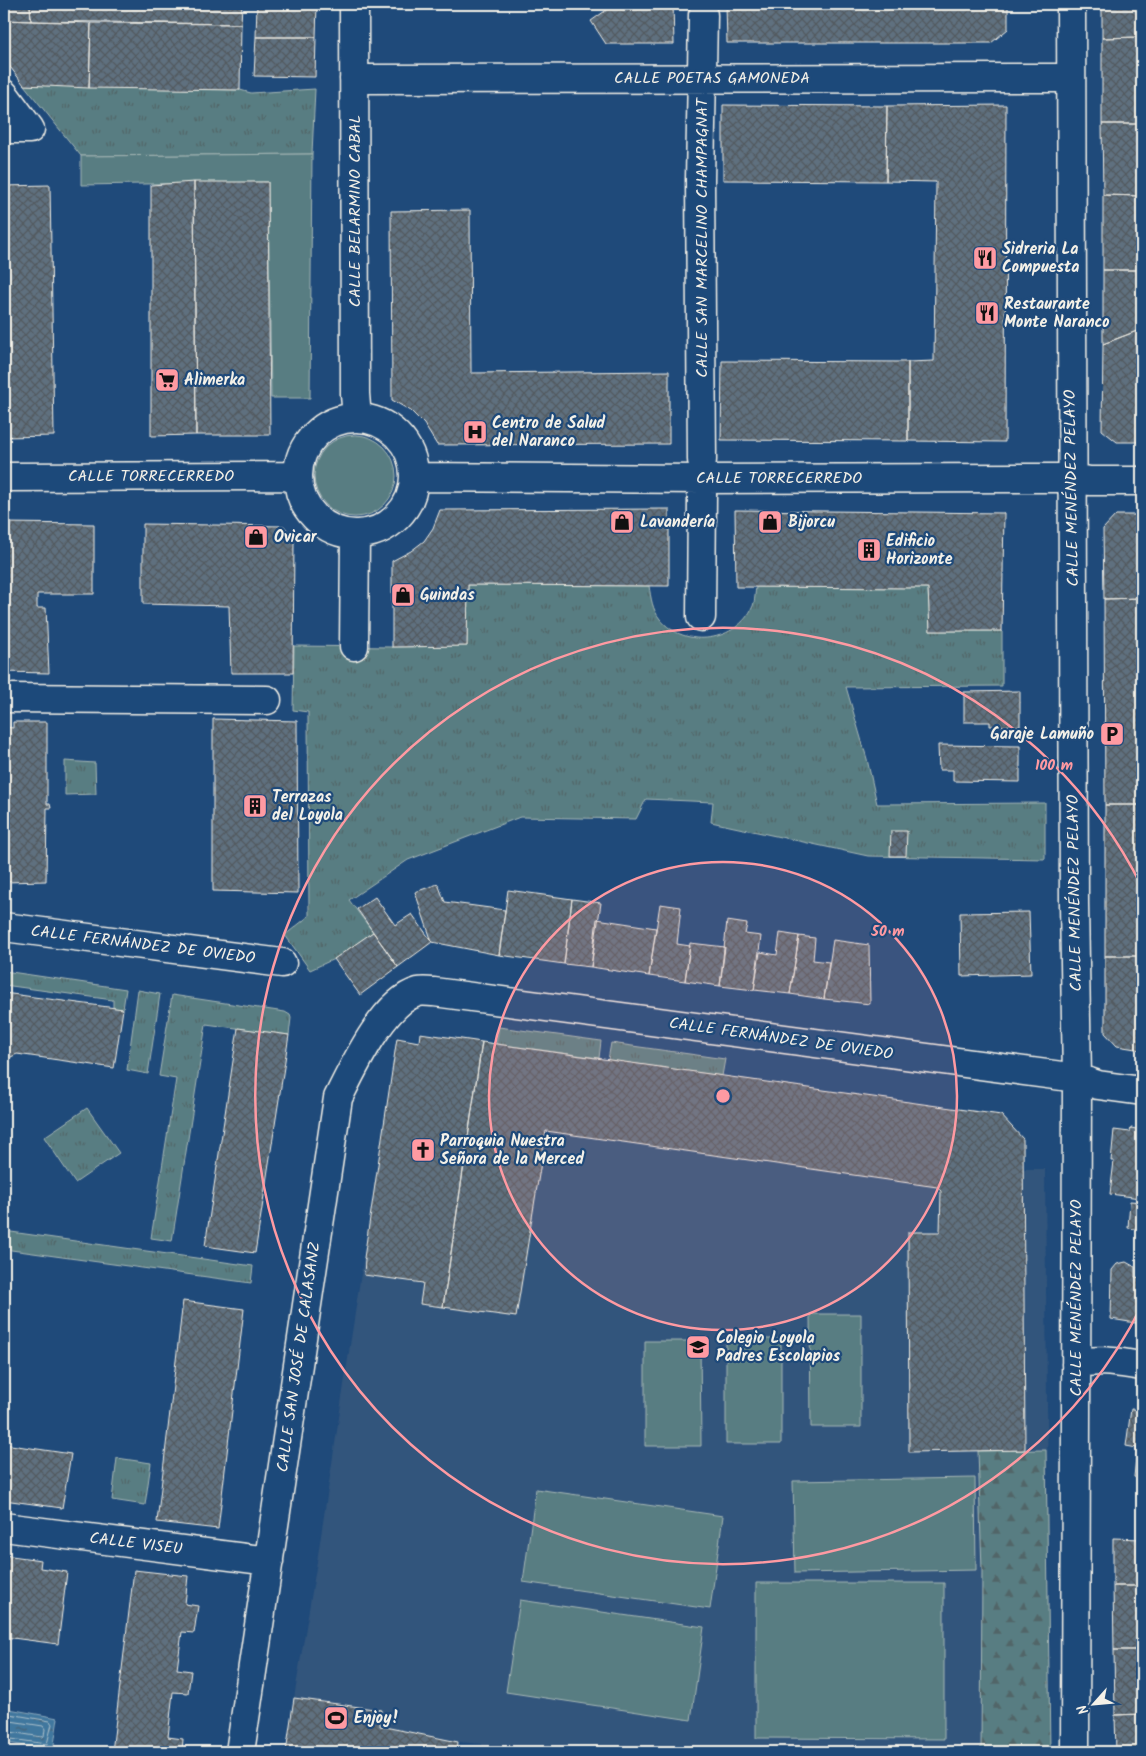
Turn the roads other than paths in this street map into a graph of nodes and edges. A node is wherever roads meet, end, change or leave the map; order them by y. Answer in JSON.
{"nodes":[{"id":1,"x":354,"y":4,"type":"edge"},
{"id":2,"x":1070,"y":4,"type":"edge"},
{"id":3,"x":703,"y":15,"type":"dead end"},
{"id":4,"x":354,"y":78,"type":"junction"},
{"id":5,"x":702,"y":78,"type":"junction"},
{"id":6,"x":1070,"y":78,"type":"junction"},
{"id":7,"x":4,"y":94,"type":"edge"},
{"id":8,"x":4,"y":129,"type":"edge"},
{"id":9,"x":357,"y":418,"type":"junction"},
{"id":10,"x":702,"y":460,"type":"dead end"},
{"id":11,"x":298,"y":476,"type":"junction"},
{"id":12,"x":4,"y":477,"type":"edge"},
{"id":13,"x":416,"y":477,"type":"junction"},
{"id":14,"x":1072,"y":478,"type":"junction"},
{"id":15,"x":1142,"y":481,"type":"edge"},
{"id":16,"x":702,"y":494,"type":"dead end"},
{"id":17,"x":355,"y":535,"type":"junction"},
{"id":18,"x":701,"y":617,"type":"dead end"},
{"id":19,"x":354,"y":646,"type":"dead end"},
{"id":20,"x":4,"y":698,"type":"edge"},
{"id":21,"x":267,"y":700,"type":"dead end"},
{"id":22,"x":4,"y":927,"type":"edge"},
{"id":23,"x":282,"y":963,"type":"dead end"},
{"id":24,"x":419,"y":992,"type":"joint"},
{"id":25,"x":1077,"y":1078,"type":"junction"},
{"id":26,"x":1142,"y":1091,"type":"edge"},
{"id":27,"x":1076,"y":1364,"type":"junction"},
{"id":28,"x":1142,"y":1366,"type":"edge"},
{"id":29,"x":4,"y":1527,"type":"edge"},
{"id":30,"x":269,"y":1561,"type":"junction"},
{"id":31,"x":240,"y":1752,"type":"edge"},
{"id":32,"x":1075,"y":1752,"type":"edge"}],
"edges":[{"from":1,"to":4,"type":"street","name":"CALLE BELARMINO CABAL"},
{"from":2,"to":6,"type":"street","name":"CALLE MENÉNDEZ PELAYO"},
{"from":3,"to":5,"type":"street","name":"CALLE SAN MARCELINO CHAMPAGNAT"},
{"from":4,"to":5,"type":"street","name":"CALLE POETAS GAMONEDA"},
{"from":4,"to":9,"type":"street","name":"CALLE BELARMINO CABAL"},
{"from":5,"to":6,"type":"street","name":"CALLE POETAS GAMONEDA"},
{"from":5,"to":10,"type":"street","name":"CALLE SAN MARCELINO CHAMPAGNAT"},
{"from":6,"to":14,"type":"street","name":"CALLE MENÉNDEZ PELAYO"},
{"from":7,"to":8,"type":"street"},
{"from":9,"to":11,"type":"street"},
{"from":9,"to":13,"type":"street"},
{"from":11,"to":12,"type":"street","name":"CALLE TORRECERREDO"},
{"from":11,"to":17,"type":"street"},
{"from":13,"to":14,"type":"street","name":"CALLE TORRECERREDO"},
{"from":13,"to":17,"type":"street"},
{"from":14,"to":15,"type":"street","name":"CALLE TORRECERREDO"},
{"from":14,"to":25,"type":"street","name":"CALLE MENÉNDEZ PELAYO"},
{"from":16,"to":18,"type":"street"},
{"from":17,"to":19,"type":"street"},
{"from":20,"to":21,"type":"street"},
{"from":22,"to":23,"type":"street","name":"CALLE FERNÁNDEZ DE OVIEDO"},
{"from":24,"to":25,"type":"street","name":"CALLE FERNÁNDEZ DE OVIEDO"},
{"from":24,"to":30,"type":"street","name":"CALLE SAN JOSÉ DE CALASANZ"},
{"from":25,"to":26,"type":"street","name":"CALLE FERNÁNDEZ DE OVIEDO"},
{"from":25,"to":27,"type":"street","name":"CALLE MENÉNDEZ PELAYO"},
{"from":27,"to":28,"type":"street"},
{"from":27,"to":32,"type":"street","name":"CALLE MENÉNDEZ PELAYO"},
{"from":29,"to":30,"type":"street","name":"CALLE VISEU"},
{"from":30,"to":31,"type":"street","name":"CALLE SAN JOSÉ DE CALASANZ"}]}
